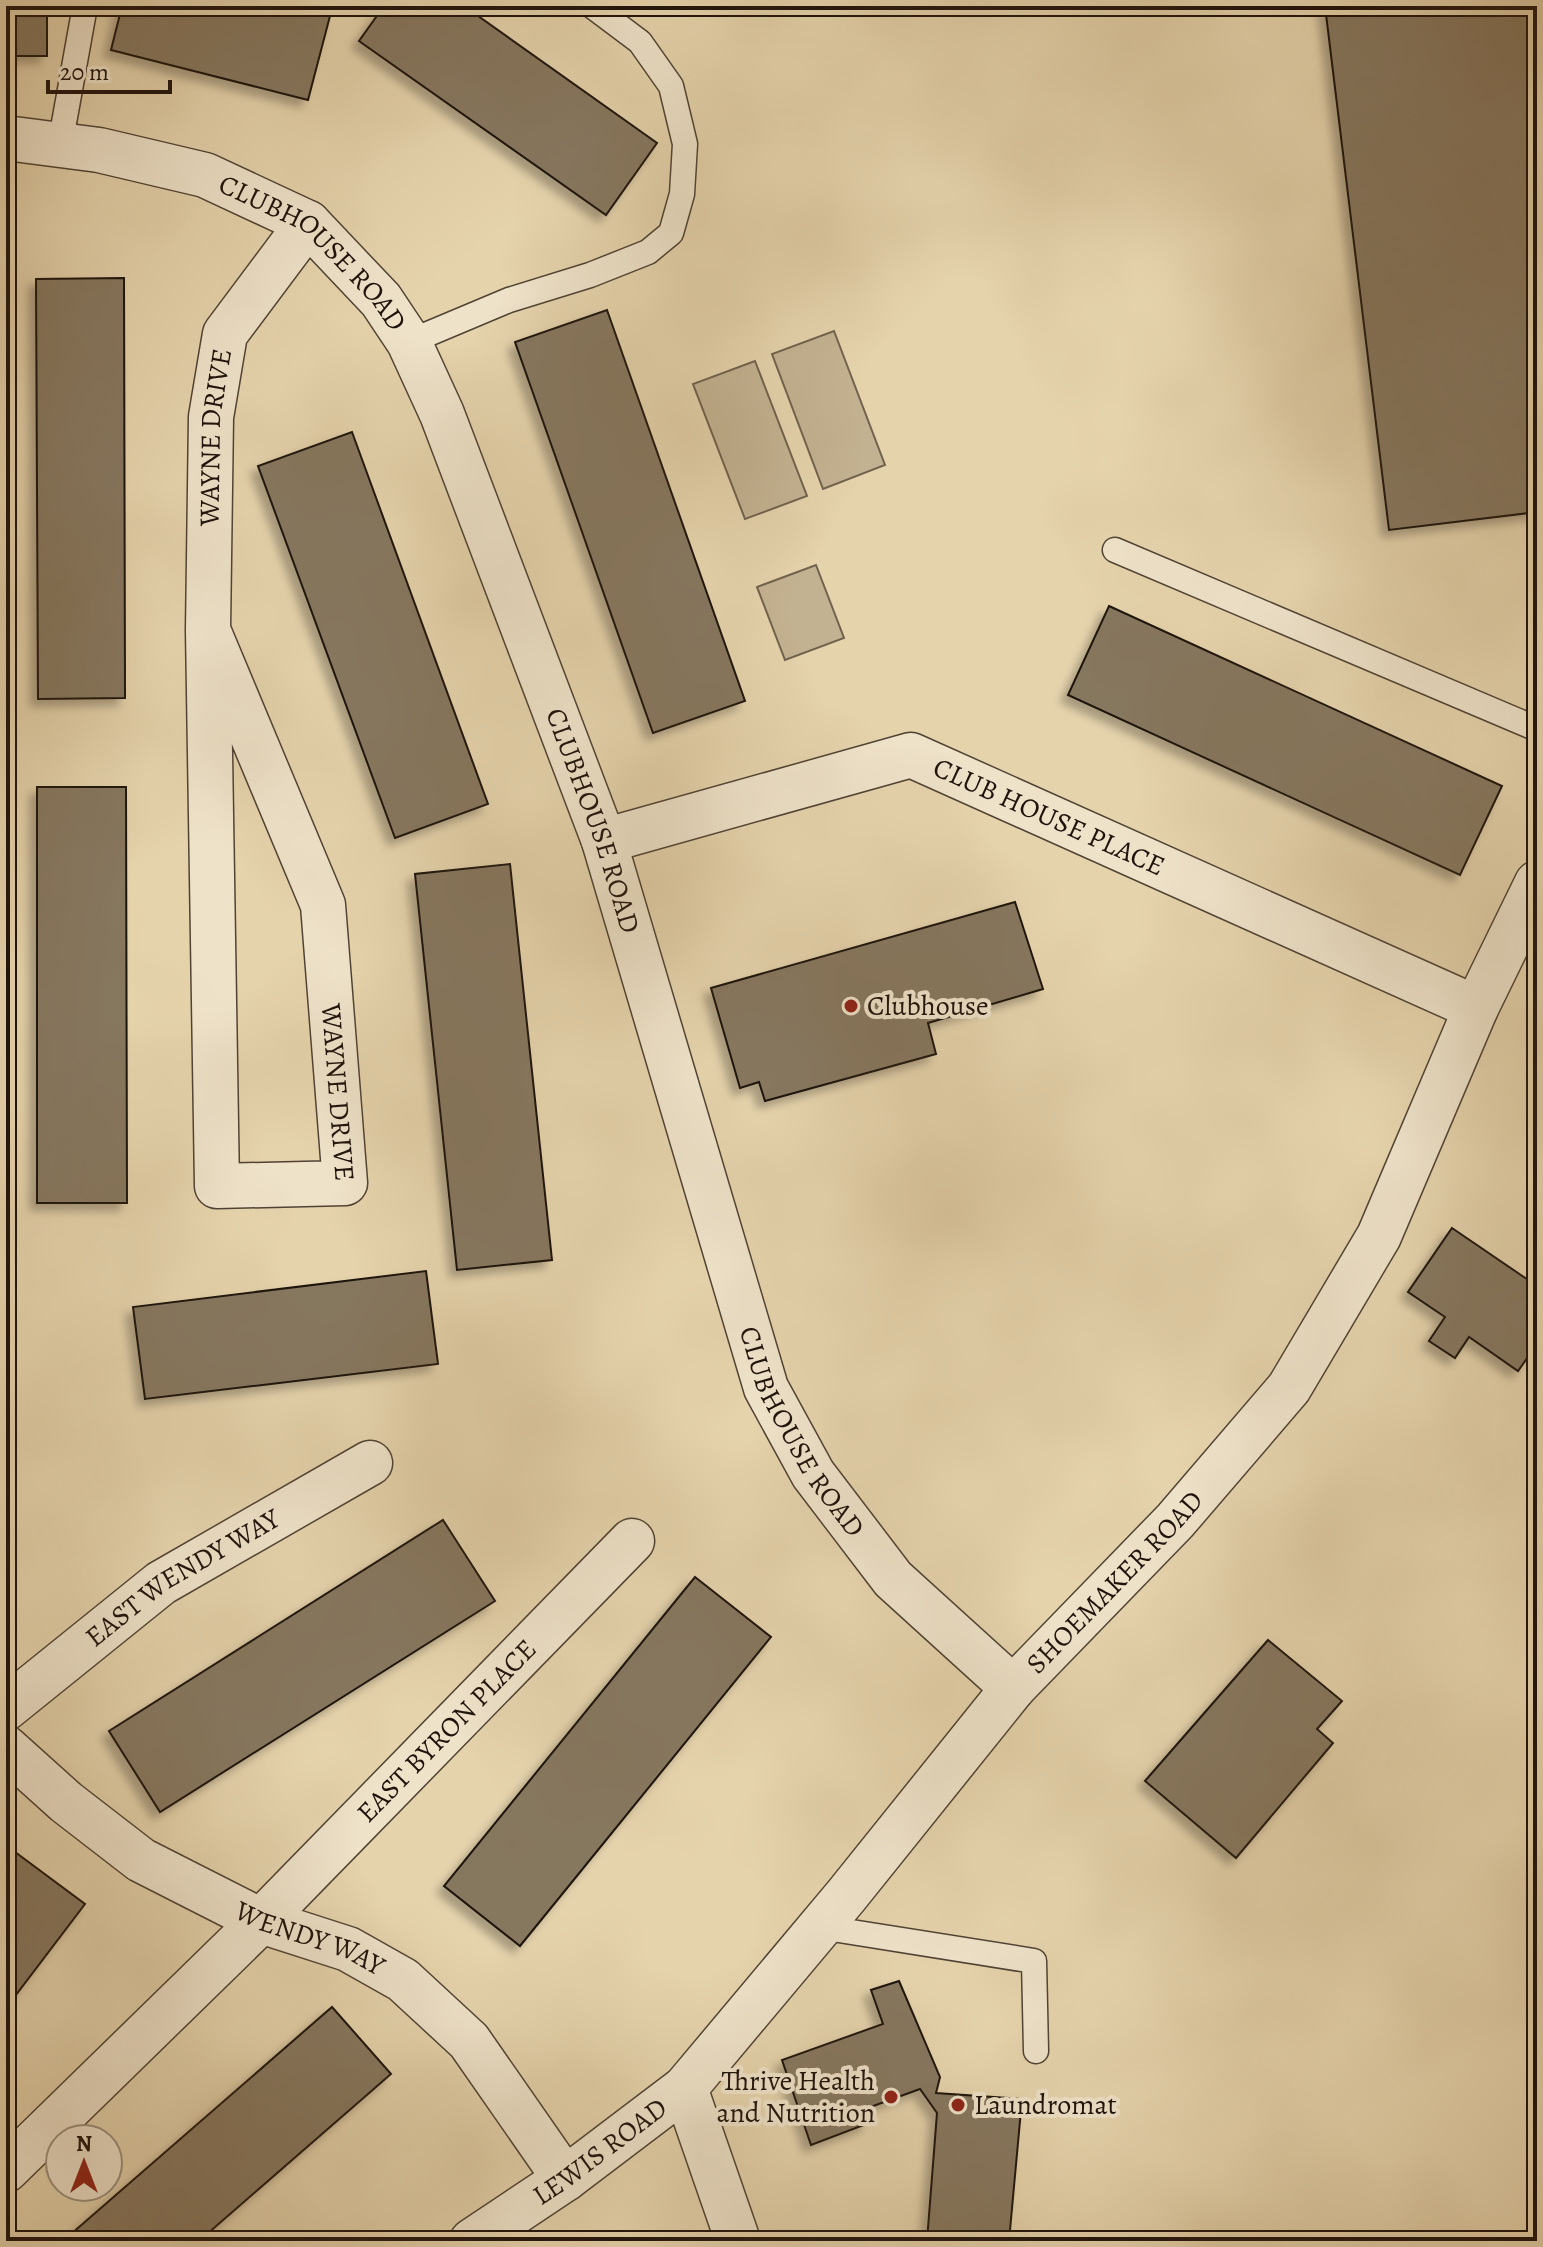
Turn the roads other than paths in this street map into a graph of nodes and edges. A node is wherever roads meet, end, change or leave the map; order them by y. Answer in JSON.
{"nodes":[{"id":1,"x":85,"y":6,"type":"edge"},
{"id":2,"x":592,"y":6,"type":"edge"},
{"id":3,"x":6,"y":138,"type":"edge"},
{"id":4,"x":60,"y":145,"type":"junction"},
{"id":5,"x":308,"y":223,"type":"junction"},
{"id":6,"x":409,"y":342,"type":"junction"},
{"id":7,"x":1115,"y":550,"type":"dead end"},
{"id":8,"x":208,"y":630,"type":"junction"},
{"id":9,"x":1537,"y":729,"type":"edge"},
{"id":10,"x":604,"y":841,"type":"junction"},
{"id":11,"x":1537,"y":883,"type":"edge"},
{"id":12,"x":1476,"y":1008,"type":"junction"},
{"id":13,"x":370,"y":1463,"type":"dead end"},
{"id":14,"x":632,"y":1541,"type":"dead end"},
{"id":15,"x":1013,"y":1688,"type":"junction"},
{"id":16,"x":6,"y":1708,"type":"edge"},
{"id":17,"x":6,"y":1748,"type":"edge"},
{"id":18,"x":261,"y":1921,"type":"junction"},
{"id":19,"x":820,"y":1927,"type":"junction"},
{"id":20,"x":1036,"y":2051,"type":"dead end"},
{"id":21,"x":685,"y":2088,"type":"junction"},
{"id":22,"x":6,"y":2170,"type":"edge"},
{"id":23,"x":565,"y":2179,"type":"junction"},
{"id":24,"x":472,"y":2241,"type":"edge"},
{"id":25,"x":738,"y":2241,"type":"edge"}],
"edges":[{"from":1,"to":4,"type":"lane"},
{"from":2,"to":6,"type":"lane"},
{"from":3,"to":4,"type":"street","name":"CLUBHOUSE ROAD"},
{"from":4,"to":5,"type":"street","name":"CLUBHOUSE ROAD"},
{"from":5,"to":6,"type":"street","name":"CLUBHOUSE ROAD"},
{"from":5,"to":8,"type":"street","name":"WAYNE DRIVE"},
{"from":6,"to":10,"type":"street","name":"CLUBHOUSE ROAD"},
{"from":7,"to":9,"type":"lane"},
{"from":8,"to":8,"type":"street","name":"WAYNE DRIVE"},
{"from":10,"to":12,"type":"street","name":"CLUB HOUSE PLACE"},
{"from":10,"to":15,"type":"street","name":"CLUBHOUSE ROAD"},
{"from":11,"to":12,"type":"street","name":"SHOEMAKER ROAD"},
{"from":12,"to":15,"type":"street","name":"SHOEMAKER ROAD"},
{"from":13,"to":16,"type":"street","name":"EAST WENDY WAY"},
{"from":14,"to":18,"type":"street","name":"EAST BYRON PLACE"},
{"from":15,"to":19,"type":"street","name":"SHOEMAKER ROAD"},
{"from":17,"to":18,"type":"street","name":"WENDY WAY"},
{"from":18,"to":22,"type":"street","name":"EAST BYRON PLACE"},
{"from":18,"to":23,"type":"street","name":"WENDY WAY"},
{"from":19,"to":20,"type":"lane"},
{"from":19,"to":21,"type":"street","name":"SHOEMAKER ROAD"},
{"from":21,"to":23,"type":"street","name":"LEWIS ROAD"},
{"from":21,"to":25,"type":"street"},
{"from":23,"to":24,"type":"street","name":"LEWIS ROAD"}]}
